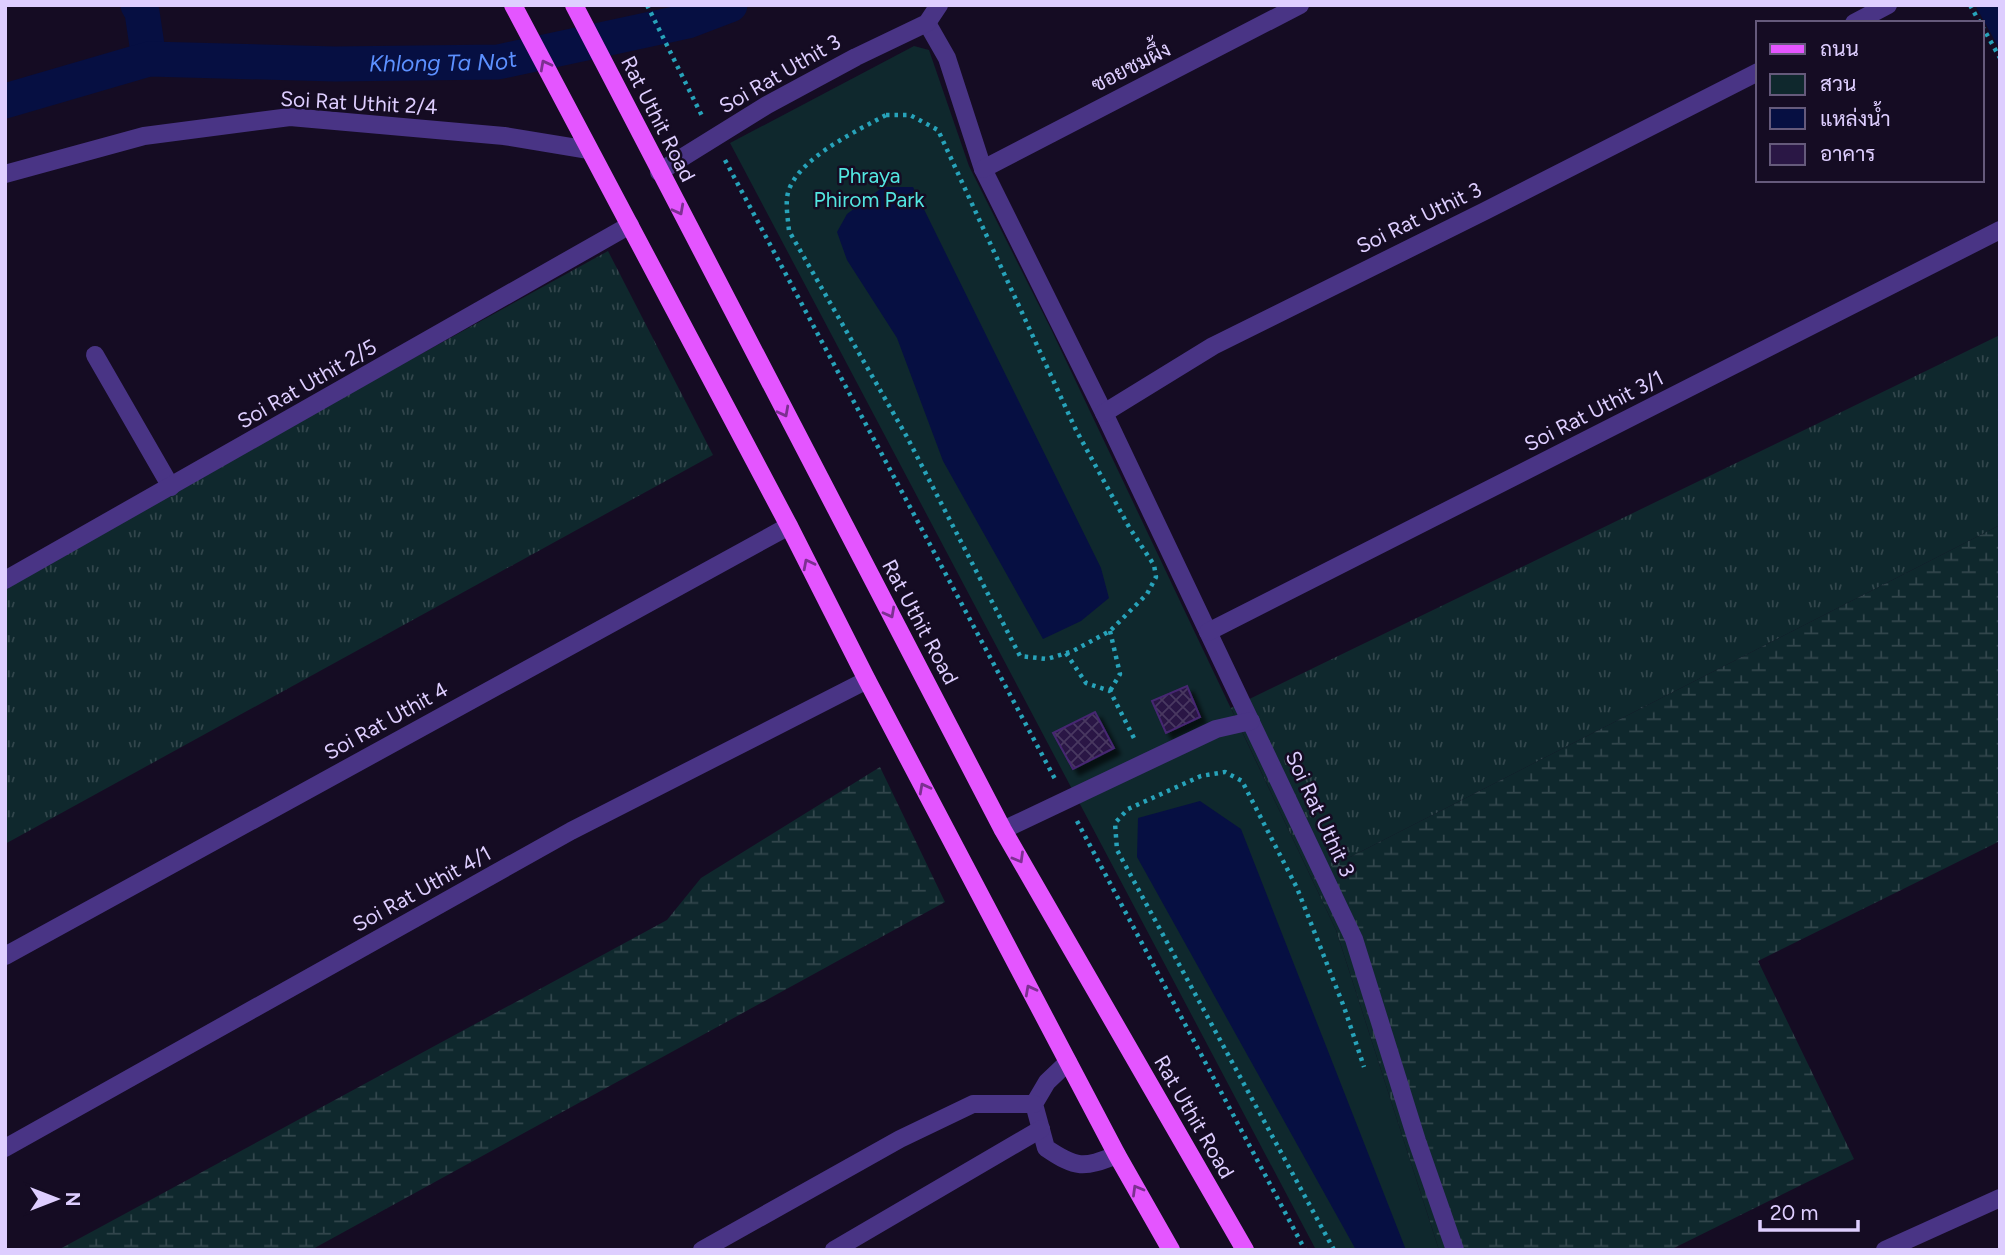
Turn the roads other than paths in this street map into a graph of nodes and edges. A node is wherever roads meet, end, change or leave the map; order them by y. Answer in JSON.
{"nodes":[{"id":1,"x":574,"y":5,"type":"edge"},
{"id":2,"x":939,"y":5,"type":"edge"},
{"id":3,"x":1300,"y":5,"type":"edge"},
{"id":4,"x":1888,"y":5,"type":"edge"},
{"id":5,"x":513,"y":6,"type":"edge"},
{"id":6,"x":1858,"y":21,"type":"edge"},
{"id":7,"x":927,"y":23,"type":"junction"},
{"id":8,"x":1756,"y":73,"type":"edge"},
{"id":9,"x":589,"y":150,"type":"junction"},
{"id":10,"x":983,"y":169,"type":"junction"},
{"id":11,"x":659,"y":172,"type":"junction"},
{"id":12,"x":5,"y":174,"type":"edge"},
{"id":13,"x":630,"y":225,"type":"junction"},
{"id":14,"x":2000,"y":230,"type":"edge"},
{"id":15,"x":95,"y":355,"type":"dead end"},
{"id":16,"x":1104,"y":413,"type":"junction"},
{"id":17,"x":171,"y":487,"type":"junction"},
{"id":18,"x":789,"y":526,"type":"junction"},
{"id":19,"x":5,"y":580,"type":"edge"},
{"id":20,"x":1208,"y":632,"type":"junction"},
{"id":21,"x":867,"y":680,"type":"junction"},
{"id":22,"x":1251,"y":721,"type":"junction"},
{"id":23,"x":1003,"y":830,"type":"junction"},
{"id":24,"x":5,"y":956,"type":"edge"},
{"id":25,"x":1068,"y":1062,"type":"junction"},
{"id":26,"x":1034,"y":1104,"type":"junction"},
{"id":27,"x":1041,"y":1129,"type":"junction"},
{"id":28,"x":5,"y":1148,"type":"edge"},
{"id":29,"x":1117,"y":1155,"type":"junction"},
{"id":30,"x":2000,"y":1198,"type":"edge"},
{"id":31,"x":702,"y":1250,"type":"edge"},
{"id":32,"x":834,"y":1250,"type":"edge"},
{"id":33,"x":1171,"y":1250,"type":"edge"},
{"id":34,"x":1245,"y":1250,"type":"edge"},
{"id":35,"x":1455,"y":1250,"type":"edge"},
{"id":36,"x":1885,"y":1250,"type":"edge"}],
"edges":[{"from":1,"to":11,"type":"main road","name":"Rat Uthit Road"},
{"from":2,"to":7,"type":"street"},
{"from":3,"to":10,"type":"street","name":"ซอยชมผึ้ง"},
{"from":4,"to":6,"type":"street"},
{"from":9,"to":5,"type":"main road","one_way":true},
{"from":7,"to":10,"type":"street","name":"Soi Rat Uthit 3"},
{"from":7,"to":11,"type":"street","name":"Soi Rat Uthit 3"},
{"from":8,"to":16,"type":"street","name":"Soi Rat Uthit 3"},
{"from":9,"to":12,"type":"street","name":"Soi Rat Uthit 2/4"},
{"from":9,"to":13,"type":"main road"},
{"from":10,"to":16,"type":"street","name":"Soi Rat Uthit 3"},
{"from":11,"to":23,"type":"main road","name":"Rat Uthit Road","one_way":true},
{"from":13,"to":17,"type":"street","name":"Soi Rat Uthit 2/5"},
{"from":13,"to":18,"type":"main road"},
{"from":14,"to":20,"type":"street","name":"Soi Rat Uthit 3/1"},
{"from":15,"to":17,"type":"street"},
{"from":16,"to":20,"type":"street","name":"Soi Rat Uthit 3"},
{"from":17,"to":19,"type":"street","name":"Soi Rat Uthit 2/5"},
{"from":21,"to":18,"type":"main road","one_way":true},
{"from":18,"to":24,"type":"street","name":"Soi Rat Uthit 4"},
{"from":20,"to":22,"type":"street","name":"Soi Rat Uthit 3"},
{"from":25,"to":21,"type":"main road","one_way":true},
{"from":21,"to":28,"type":"street","name":"Soi Rat Uthit 4/1"},
{"from":22,"to":23,"type":"street"},
{"from":22,"to":35,"type":"street","name":"Soi Rat Uthit 3"},
{"from":23,"to":34,"type":"main road","name":"Rat Uthit Road","one_way":true},
{"from":25,"to":26,"type":"street"},
{"from":25,"to":29,"type":"main road"},
{"from":26,"to":27,"type":"street"},
{"from":26,"to":31,"type":"street"},
{"from":27,"to":29,"type":"street"},
{"from":27,"to":32,"type":"street"},
{"from":33,"to":29,"type":"main road","one_way":true},
{"from":30,"to":36,"type":"street"}]}
